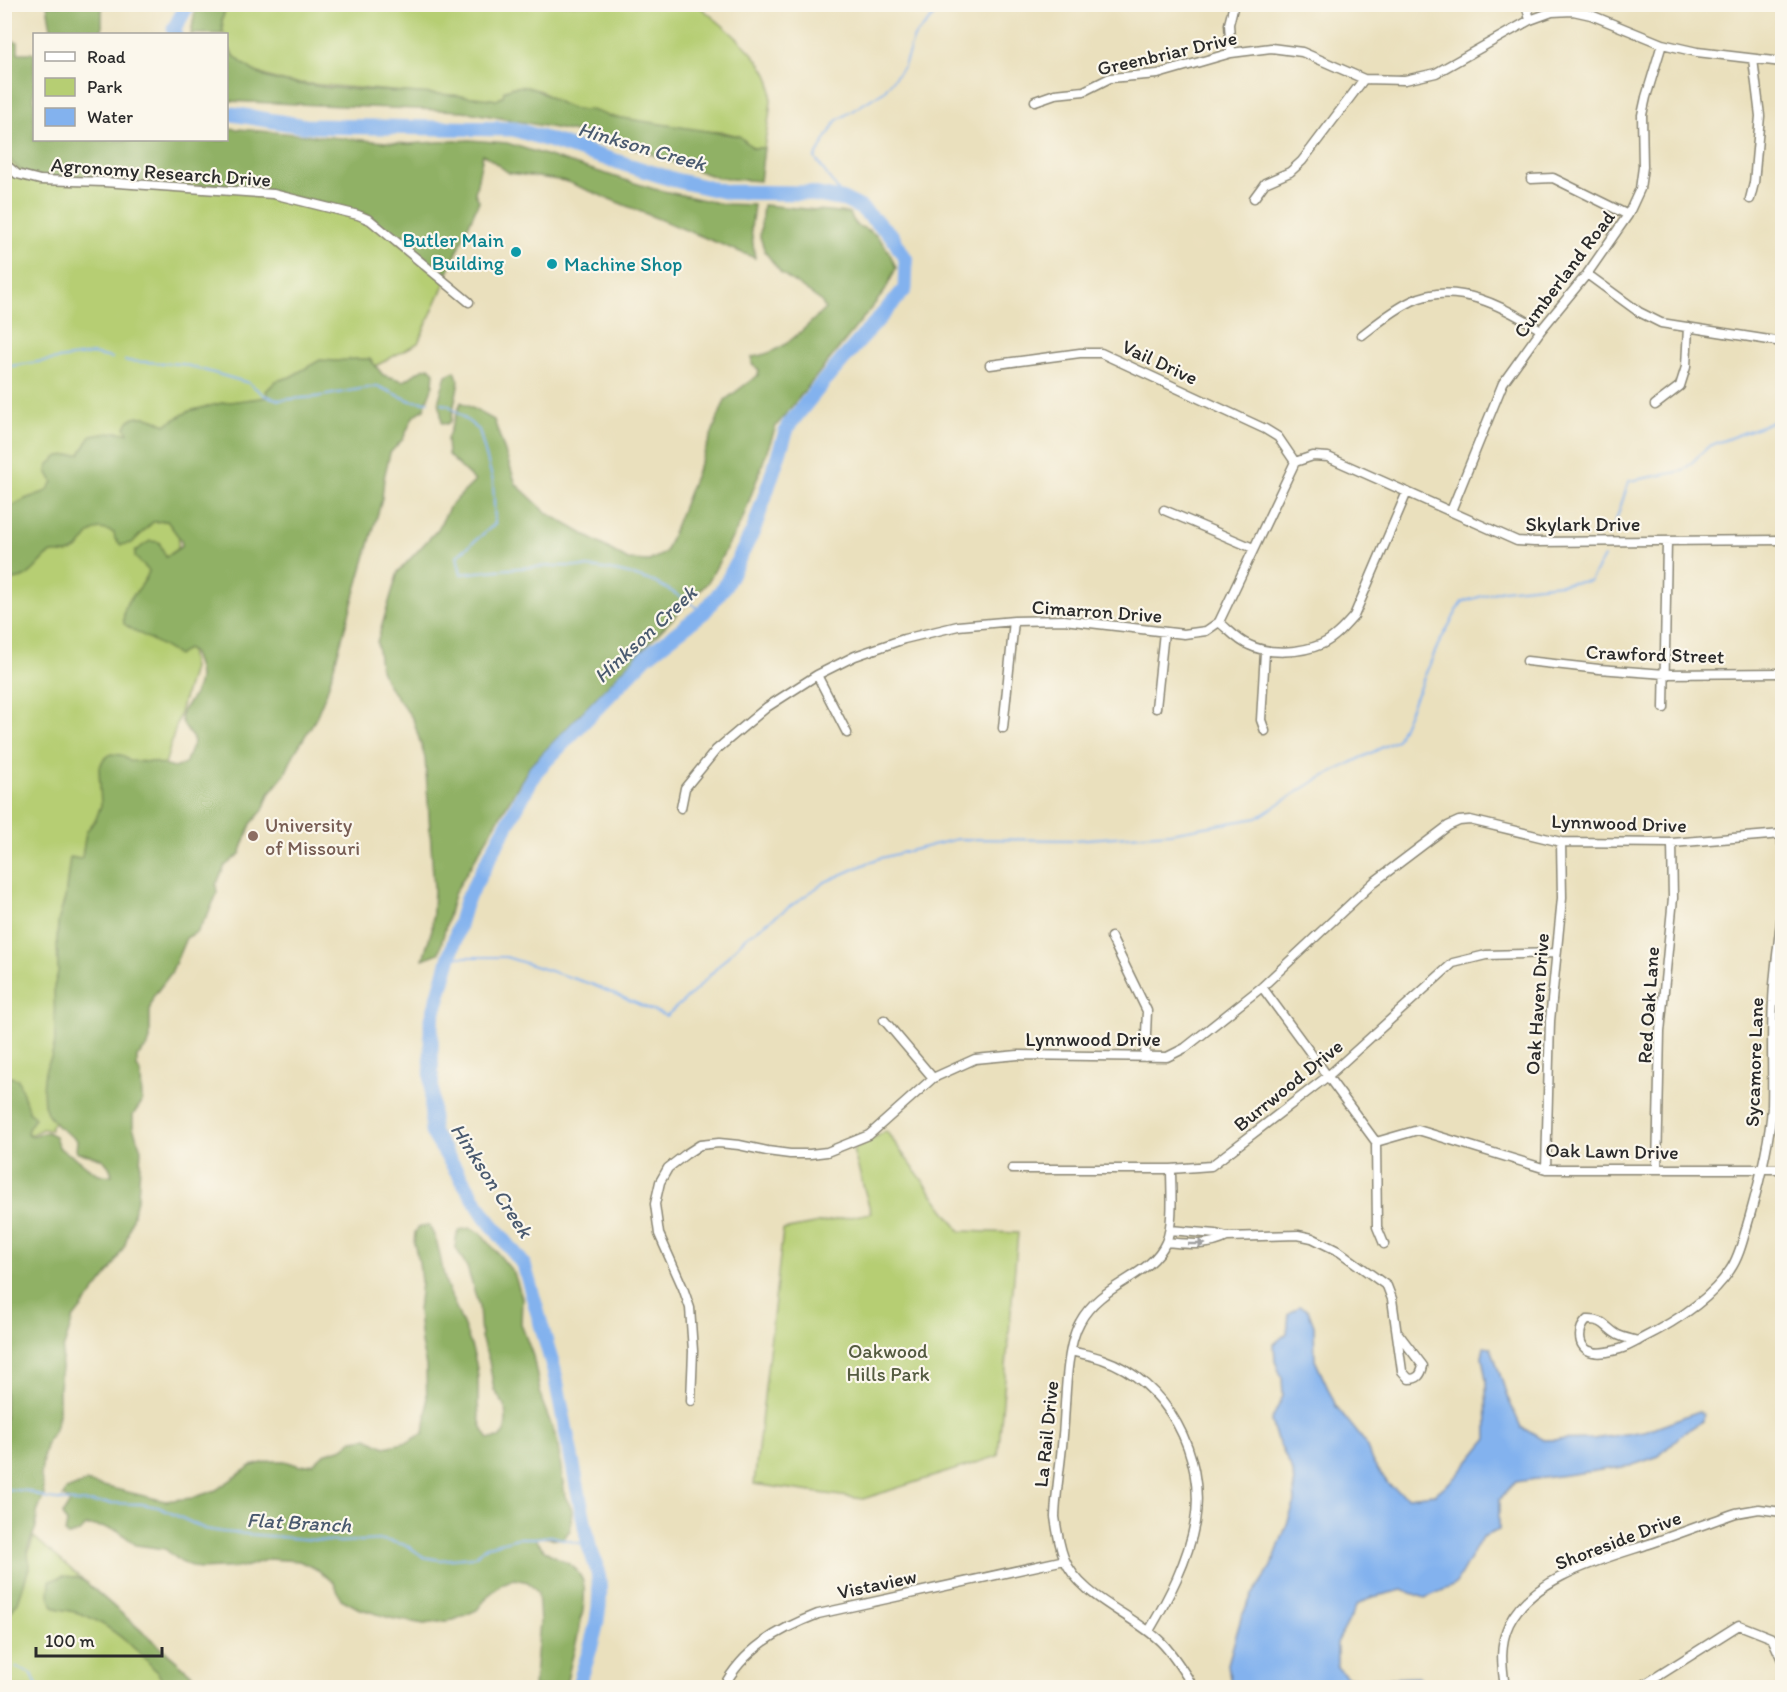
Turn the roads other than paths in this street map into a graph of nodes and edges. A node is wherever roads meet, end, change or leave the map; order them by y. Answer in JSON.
{"nodes":[{"id":1,"x":1234,"y":4,"type":"edge"},
{"id":2,"x":1526,"y":4,"type":"edge"},
{"id":3,"x":1530,"y":20,"type":"junction"},
{"id":4,"x":1662,"y":44,"type":"junction"},
{"id":5,"x":1231,"y":53,"type":"junction"},
{"id":6,"x":1754,"y":58,"type":"junction"},
{"id":7,"x":1782,"y":62,"type":"edge"},
{"id":8,"x":1364,"y":79,"type":"junction"},
{"id":9,"x":1035,"y":101,"type":"dead end"},
{"id":10,"x":4,"y":163,"type":"edge"},
{"id":11,"x":1531,"y":179,"type":"dead end"},
{"id":12,"x":1254,"y":198,"type":"dead end"},
{"id":13,"x":1750,"y":199,"type":"dead end"},
{"id":14,"x":1629,"y":215,"type":"junction"},
{"id":15,"x":1587,"y":274,"type":"junction"},
{"id":16,"x":469,"y":302,"type":"dead end"},
{"id":17,"x":1688,"y":327,"type":"junction"},
{"id":18,"x":1541,"y":330,"type":"junction"},
{"id":19,"x":1362,"y":335,"type":"dead end"},
{"id":20,"x":1782,"y":342,"type":"edge"},
{"id":21,"x":990,"y":365,"type":"dead end"},
{"id":22,"x":1655,"y":405,"type":"dead end"},
{"id":23,"x":1295,"y":462,"type":"junction"},
{"id":24,"x":1407,"y":492,"type":"junction"},
{"id":25,"x":1164,"y":510,"type":"dead end"},
{"id":26,"x":1451,"y":511,"type":"junction"},
{"id":27,"x":1782,"y":540,"type":"edge"},
{"id":28,"x":1667,"y":541,"type":"junction"},
{"id":29,"x":1253,"y":548,"type":"junction"},
{"id":30,"x":1014,"y":621,"type":"junction"},
{"id":31,"x":1220,"y":622,"type":"junction"},
{"id":32,"x":1164,"y":632,"type":"junction"},
{"id":33,"x":1265,"y":652,"type":"junction"},
{"id":34,"x":1527,"y":661,"type":"dead end"},
{"id":35,"x":1782,"y":673,"type":"edge"},
{"id":36,"x":1665,"y":674,"type":"junction"},
{"id":37,"x":817,"y":675,"type":"junction"},
{"id":38,"x":1156,"y":708,"type":"dead end"},
{"id":39,"x":1664,"y":708,"type":"dead end"},
{"id":40,"x":1004,"y":728,"type":"dead end"},
{"id":41,"x":1265,"y":731,"type":"dead end"},
{"id":42,"x":846,"y":734,"type":"dead end"},
{"id":43,"x":681,"y":808,"type":"dead end"},
{"id":44,"x":1782,"y":834,"type":"edge"},
{"id":45,"x":1561,"y":842,"type":"junction"},
{"id":46,"x":1672,"y":843,"type":"junction"},
{"id":47,"x":1782,"y":844,"type":"edge"},
{"id":48,"x":1782,"y":912,"type":"edge"},
{"id":49,"x":1111,"y":937,"type":"dead end"},
{"id":50,"x":1557,"y":953,"type":"junction"},
{"id":51,"x":1262,"y":987,"type":"junction"},
{"id":52,"x":884,"y":1020,"type":"dead end"},
{"id":53,"x":1145,"y":1057,"type":"junction"},
{"id":54,"x":1328,"y":1076,"type":"junction"},
{"id":55,"x":933,"y":1078,"type":"junction"},
{"id":56,"x":1376,"y":1142,"type":"junction"},
{"id":57,"x":1012,"y":1169,"type":"dead end"},
{"id":58,"x":1171,"y":1169,"type":"junction"},
{"id":59,"x":1546,"y":1169,"type":"junction"},
{"id":60,"x":1658,"y":1169,"type":"junction"},
{"id":61,"x":1761,"y":1169,"type":"junction"},
{"id":62,"x":1782,"y":1169,"type":"edge"},
{"id":63,"x":1170,"y":1230,"type":"junction"},
{"id":64,"x":1227,"y":1237,"type":"junction"},
{"id":65,"x":1166,"y":1242,"type":"junction"},
{"id":66,"x":1384,"y":1244,"type":"dead end"},
{"id":67,"x":1397,"y":1332,"type":"junction"},
{"id":68,"x":1638,"y":1341,"type":"junction"},
{"id":69,"x":1071,"y":1351,"type":"junction"},
{"id":70,"x":691,"y":1401,"type":"dead end"},
{"id":71,"x":1782,"y":1512,"type":"edge"},
{"id":72,"x":1065,"y":1560,"type":"junction"},
{"id":73,"x":1149,"y":1631,"type":"junction"},
{"id":74,"x":1782,"y":1660,"type":"edge"},
{"id":75,"x":723,"y":1688,"type":"edge"},
{"id":76,"x":1194,"y":1688,"type":"edge"},
{"id":77,"x":1505,"y":1688,"type":"edge"},
{"id":78,"x":1639,"y":1688,"type":"edge"}],
"edges":[{"from":1,"to":5,"type":"street"},
{"from":2,"to":3,"type":"street"},
{"from":3,"to":4,"type":"street","name":"Greenbriar Drive"},
{"from":3,"to":8,"type":"street","name":"Greenbriar Drive"},
{"from":4,"to":6,"type":"street","name":"Greenbriar Drive"},
{"from":4,"to":14,"type":"street","name":"Cumberland Road"},
{"from":5,"to":8,"type":"street","name":"Greenbriar Drive"},
{"from":5,"to":9,"type":"street","name":"Greenbriar Drive"},
{"from":6,"to":7,"type":"street","name":"Greenbriar Drive"},
{"from":6,"to":13,"type":"street"},
{"from":8,"to":12,"type":"street"},
{"from":10,"to":16,"type":"street","name":"Agronomy Research Drive"},
{"from":11,"to":14,"type":"street"},
{"from":14,"to":15,"type":"street","name":"Cumberland Road"},
{"from":15,"to":17,"type":"street"},
{"from":15,"to":18,"type":"street","name":"Cumberland Road"},
{"from":17,"to":20,"type":"street"},
{"from":17,"to":22,"type":"street"},
{"from":18,"to":19,"type":"street"},
{"from":18,"to":26,"type":"street","name":"Cumberland Road"},
{"from":21,"to":23,"type":"street","name":"Vail Drive"},
{"from":23,"to":24,"type":"street","name":"Skylark Drive"},
{"from":23,"to":29,"type":"street"},
{"from":24,"to":26,"type":"street","name":"Skylark Drive"},
{"from":24,"to":33,"type":"street"},
{"from":25,"to":29,"type":"street"},
{"from":26,"to":28,"type":"street","name":"Skylark Drive"},
{"from":27,"to":28,"type":"street","name":"Skylark Drive"},
{"from":28,"to":36,"type":"street"},
{"from":29,"to":31,"type":"street"},
{"from":30,"to":32,"type":"street","name":"Cimarron Drive"},
{"from":30,"to":37,"type":"street","name":"Cimarron Drive"},
{"from":30,"to":40,"type":"street"},
{"from":31,"to":32,"type":"street","name":"Cimarron Drive"},
{"from":31,"to":33,"type":"street"},
{"from":32,"to":38,"type":"street"},
{"from":33,"to":41,"type":"street"},
{"from":34,"to":36,"type":"street","name":"Crawford Street"},
{"from":35,"to":36,"type":"street","name":"Crawford Street"},
{"from":36,"to":39,"type":"street"},
{"from":37,"to":42,"type":"street"},
{"from":37,"to":43,"type":"street","name":"Cimarron Drive"},
{"from":44,"to":46,"type":"street","name":"Lynnwood Drive"},
{"from":44,"to":47,"type":"street"},
{"from":45,"to":46,"type":"street","name":"Lynnwood Drive"},
{"from":45,"to":50,"type":"street","name":"Oak Haven Drive"},
{"from":45,"to":51,"type":"street","name":"Lynnwood Drive"},
{"from":46,"to":60,"type":"street","name":"Red Oak Lane"},
{"from":48,"to":61,"type":"street","name":"Sycamore Lane"},
{"from":49,"to":53,"type":"street"},
{"from":50,"to":54,"type":"street","name":"Burrwood Drive"},
{"from":50,"to":59,"type":"street","name":"Oak Haven Drive"},
{"from":51,"to":53,"type":"street","name":"Lynnwood Drive"},
{"from":51,"to":54,"type":"street"},
{"from":52,"to":55,"type":"street"},
{"from":53,"to":55,"type":"street","name":"Lynnwood Drive"},
{"from":54,"to":56,"type":"street"},
{"from":54,"to":58,"type":"street","name":"Burrwood Drive"},
{"from":55,"to":70,"type":"street","name":"Lynnwood Drive"},
{"from":56,"to":59,"type":"street","name":"Oak Lawn Drive"},
{"from":56,"to":66,"type":"street"},
{"from":57,"to":58,"type":"street","name":"Burrwood Drive"},
{"from":58,"to":63,"type":"street","name":"La Rail Drive"},
{"from":59,"to":60,"type":"street","name":"Oak Lawn Drive"},
{"from":60,"to":61,"type":"street","name":"Oak Lawn Drive"},
{"from":61,"to":62,"type":"street","name":"Oak Lawn Drive"},
{"from":61,"to":68,"type":"street","name":"Sycamore Lane"},
{"from":63,"to":64,"type":"street"},
{"from":63,"to":65,"type":"street","name":"La Rail Drive"},
{"from":65,"to":64,"type":"street","one_way":true},
{"from":64,"to":67,"type":"street"},
{"from":65,"to":69,"type":"street","name":"La Rail Drive"},
{"from":67,"to":67,"type":"street"},
{"from":68,"to":68,"type":"street","name":"Sycamore Lane"},
{"from":69,"to":72,"type":"street","name":"La Rail Drive"},
{"from":69,"to":73,"type":"street"},
{"from":71,"to":77,"type":"street","name":"Shoreside Drive"},
{"from":72,"to":73,"type":"street","name":"La Rail Drive"},
{"from":72,"to":75,"type":"street","name":"Vistaview"},
{"from":73,"to":76,"type":"street","name":"La Rail Drive"},
{"from":74,"to":78,"type":"street"}]}
